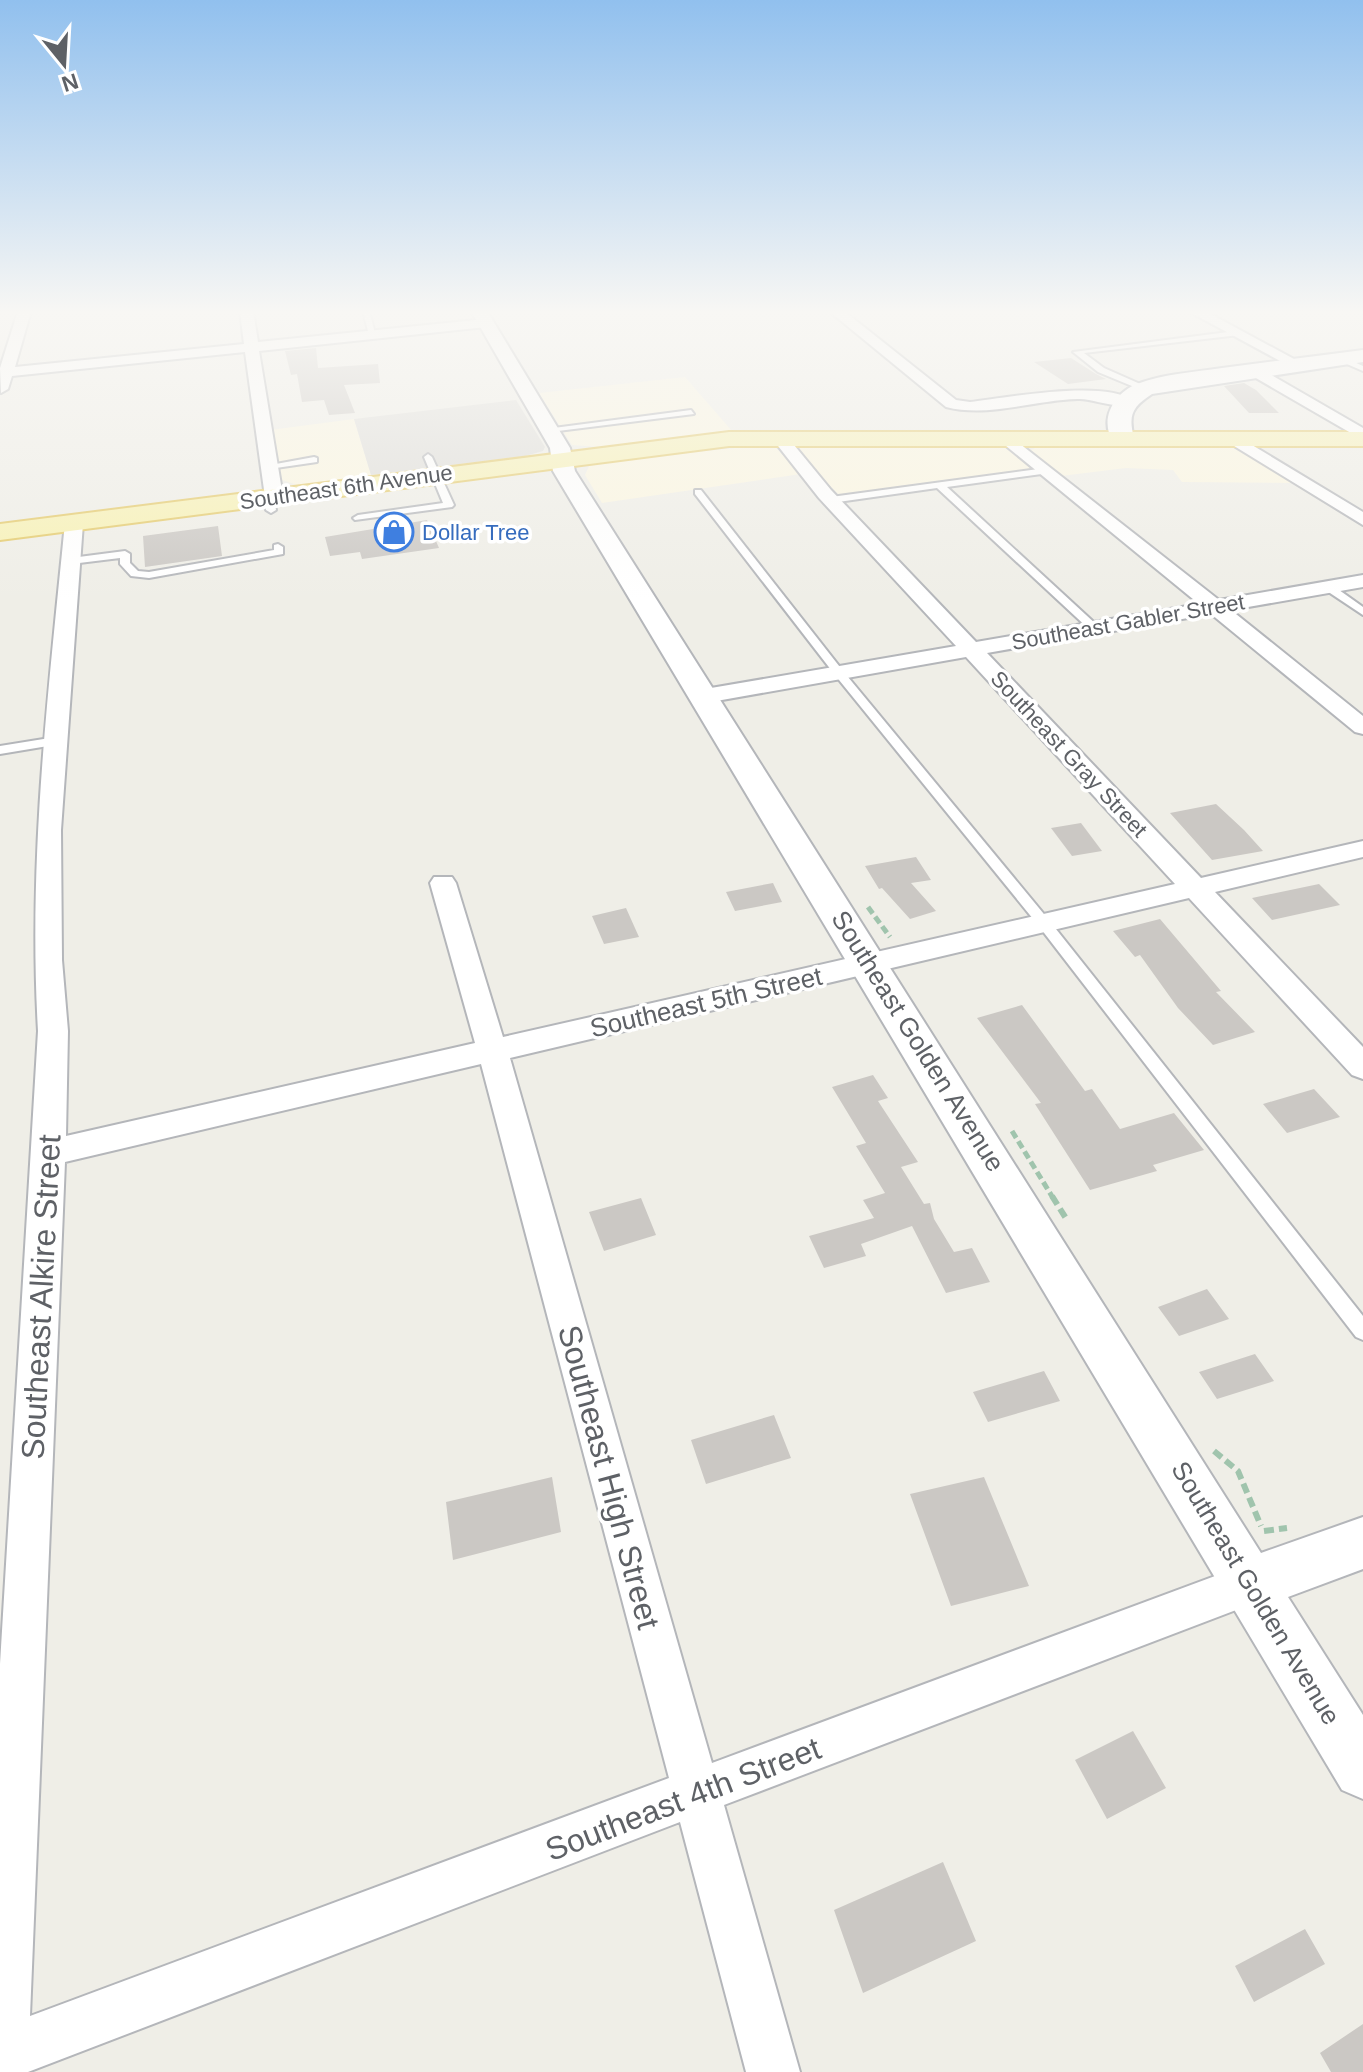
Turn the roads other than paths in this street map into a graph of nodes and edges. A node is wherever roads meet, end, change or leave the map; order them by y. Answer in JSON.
{"nodes":[{"id":1,"x":260,"y":408,"type":"edge"},
{"id":2,"x":535,"y":408,"type":"edge"},
{"id":3,"x":1126,"y":408,"type":"edge"},
{"id":4,"x":1315,"y":408,"type":"edge"},
{"id":5,"x":691,"y":412,"type":"dead end"},
{"id":6,"x":779,"y":437,"type":"junction"},
{"id":7,"x":1363,"y":437,"type":"edge"},
{"id":8,"x":1006,"y":438,"type":"junction"},
{"id":9,"x":1122,"y":438,"type":"junction"},
{"id":10,"x":1232,"y":438,"type":"junction"},
{"id":11,"x":556,"y":444,"type":"junction"},
{"id":12,"x":314,"y":460,"type":"dead end"},
{"id":13,"x":269,"y":466,"type":"junction"},
{"id":14,"x":432,"y":466,"type":"junction"},
{"id":15,"x":1046,"y":471,"type":"junction"},
{"id":16,"x":940,"y":486,"type":"junction"},
{"id":17,"x":698,"y":492,"type":"dead end"},
{"id":18,"x":831,"y":500,"type":"junction"},
{"id":19,"x":271,"y":501,"type":"junction"},
{"id":20,"x":358,"y":518,"type":"dead end"},
{"id":21,"x":1363,"y":520,"type":"edge"},
{"id":22,"x":74,"y":523,"type":"junction"},
{"id":23,"x":0,"y":532,"type":"edge"},
{"id":24,"x":278,"y":547,"type":"dead end"},
{"id":25,"x":71,"y":561,"type":"junction"},
{"id":26,"x":1363,"y":581,"type":"edge"},
{"id":27,"x":1328,"y":587,"type":"junction"},
{"id":28,"x":1214,"y":608,"type":"junction"},
{"id":29,"x":1363,"y":612,"type":"edge"},
{"id":30,"x":1094,"y":628,"type":"junction"},
{"id":31,"x":970,"y":649,"type":"junction"},
{"id":32,"x":839,"y":673,"type":"junction"},
{"id":33,"x":705,"y":696,"type":"junction"},
{"id":34,"x":1363,"y":727,"type":"edge"},
{"id":35,"x":56,"y":741,"type":"junction"},
{"id":36,"x":0,"y":750,"type":"edge"},
{"id":37,"x":1363,"y":849,"type":"edge"},
{"id":38,"x":443,"y":883,"type":"dead end"},
{"id":39,"x":1195,"y":888,"type":"junction"},
{"id":40,"x":1043,"y":922,"type":"junction"},
{"id":41,"x":870,"y":963,"type":"junction"},
{"id":42,"x":493,"y":1052,"type":"junction"},
{"id":43,"x":1363,"y":1067,"type":"edge"},
{"id":44,"x":49,"y":1153,"type":"junction"},
{"id":45,"x":1363,"y":1331,"type":"edge"},
{"id":46,"x":1363,"y":1543,"type":"edge"},
{"id":47,"x":1250,"y":1584,"type":"junction"},
{"id":48,"x":12,"y":1638,"type":"edge"},
{"id":49,"x":1363,"y":1769,"type":"edge"},
{"id":50,"x":697,"y":1795,"type":"junction"},
{"id":51,"x":2,"y":2063,"type":"edge"},
{"id":52,"x":773,"y":2072,"type":"edge"}],
"edges":[{"from":1,"to":13,"type":"street"},
{"from":2,"to":11,"type":"street","name":"Southeast Golden Avenue"},
{"from":3,"to":9,"type":"main road"},
{"from":4,"to":7,"type":"street"},
{"from":5,"to":11,"type":"lane"},
{"from":6,"to":8,"type":"main road","name":"Southeast 6th Avenue"},
{"from":6,"to":11,"type":"main road","name":"Southeast 6th Avenue"},
{"from":6,"to":18,"type":"street","name":"Southeast Gray Street"},
{"from":7,"to":10,"type":"main road","name":"Southeast 6th Avenue"},
{"from":8,"to":9,"type":"main road","name":"Southeast 6th Avenue"},
{"from":8,"to":15,"type":"street"},
{"from":9,"to":10,"type":"main road","name":"Southeast 6th Avenue"},
{"from":10,"to":21,"type":"street"},
{"from":11,"to":14,"type":"main road","name":"Southeast 6th Avenue"},
{"from":11,"to":33,"type":"street","name":"Southeast Golden Avenue"},
{"from":12,"to":13,"type":"lane"},
{"from":13,"to":19,"type":"street"},
{"from":14,"to":19,"type":"main road","name":"Southeast 6th Avenue"},
{"from":14,"to":20,"type":"lane"},
{"from":15,"to":16,"type":"lane"},
{"from":15,"to":28,"type":"street"},
{"from":16,"to":18,"type":"lane"},
{"from":16,"to":30,"type":"lane"},
{"from":17,"to":32,"type":"lane"},
{"from":18,"to":31,"type":"street","name":"Southeast Gray Street"},
{"from":19,"to":22,"type":"main road","name":"Southeast 6th Avenue"},
{"from":22,"to":23,"type":"main road","name":"Southeast 6th Avenue"},
{"from":22,"to":25,"type":"street","name":"Southeast Alkire Street"},
{"from":24,"to":25,"type":"lane"},
{"from":25,"to":35,"type":"street","name":"Southeast Alkire Street"},
{"from":26,"to":27,"type":"street","name":"Southeast Gabler Street"},
{"from":27,"to":28,"type":"street","name":"Southeast Gabler Street"},
{"from":27,"to":29,"type":"lane"},
{"from":28,"to":30,"type":"street","name":"Southeast Gabler Street"},
{"from":28,"to":34,"type":"street"},
{"from":30,"to":31,"type":"street","name":"Southeast Gabler Street"},
{"from":31,"to":32,"type":"street","name":"Southeast Gabler Street"},
{"from":31,"to":39,"type":"street","name":"Southeast Gray Street"},
{"from":32,"to":33,"type":"street","name":"Southeast Gabler Street"},
{"from":32,"to":40,"type":"lane"},
{"from":33,"to":41,"type":"street","name":"Southeast Golden Avenue"},
{"from":35,"to":36,"type":"lane"},
{"from":35,"to":44,"type":"street","name":"Southeast Alkire Street"},
{"from":37,"to":39,"type":"street","name":"Southeast 5th Street"},
{"from":38,"to":42,"type":"street","name":"Southeast High Street"},
{"from":39,"to":40,"type":"street","name":"Southeast 5th Street"},
{"from":39,"to":43,"type":"street","name":"Southeast Gray Street"},
{"from":40,"to":41,"type":"street","name":"Southeast 5th Street"},
{"from":40,"to":45,"type":"lane"},
{"from":41,"to":42,"type":"street","name":"Southeast 5th Street"},
{"from":41,"to":47,"type":"street","name":"Southeast Golden Avenue"},
{"from":42,"to":44,"type":"street","name":"Southeast 5th Street"},
{"from":42,"to":50,"type":"street","name":"Southeast High Street"},
{"from":44,"to":48,"type":"street","name":"Southeast Alkire Street"},
{"from":46,"to":47,"type":"street","name":"Southeast 4th Street"},
{"from":47,"to":49,"type":"street","name":"Southeast Golden Avenue"},
{"from":47,"to":50,"type":"street","name":"Southeast 4th Street"},
{"from":48,"to":51,"type":"street","name":"Southeast Alkire Street"},
{"from":50,"to":51,"type":"street","name":"Southeast 4th Street"},
{"from":50,"to":52,"type":"street","name":"Southeast High Street"}]}
